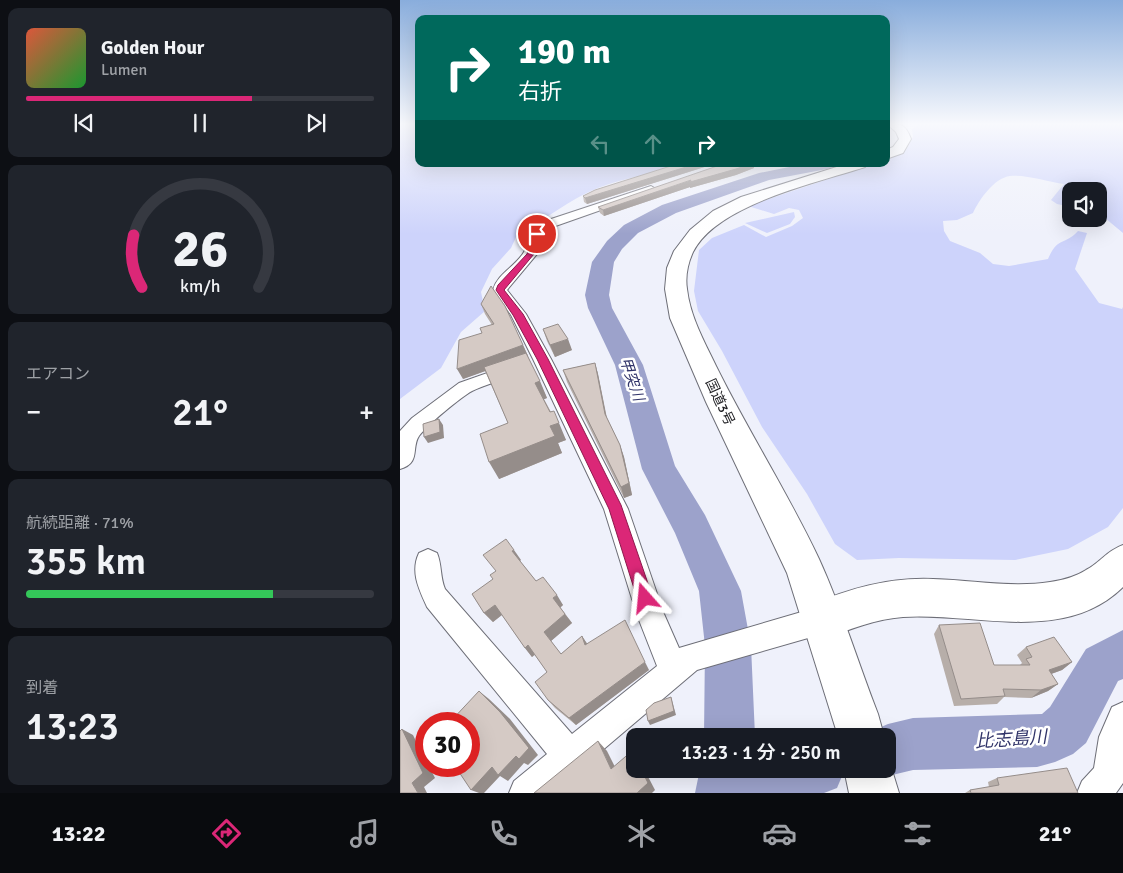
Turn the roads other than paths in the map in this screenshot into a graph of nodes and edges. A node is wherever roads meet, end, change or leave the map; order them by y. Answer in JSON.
{"nodes":[{"id":1,"x":851,"y":167,"type":"edge"},
{"id":2,"x":669,"y":183,"type":"edge"},
{"id":3,"x":542,"y":359,"type":"junction"},
{"id":4,"x":400,"y":461,"type":"edge"},
{"id":5,"x":428,"y":561,"type":"dead end"},
{"id":6,"x":1123,"y":562,"type":"edge"},
{"id":7,"x":807,"y":624,"type":"junction"},
{"id":8,"x":682,"y":665,"type":"junction"},
{"id":9,"x":1123,"y":718,"type":"edge"},
{"id":10,"x":858,"y":725,"type":"edge"},
{"id":11,"x":570,"y":756,"type":"junction"},
{"id":12,"x":526,"y":793,"type":"edge"},
{"id":13,"x":1094,"y":793,"type":"edge"}],
"edges":[{"from":1,"to":7,"type":"main road","name":"国道3号"},
{"from":2,"to":3,"type":"street"},
{"from":3,"to":4,"type":"street"},
{"from":3,"to":8,"type":"street"},
{"from":5,"to":11,"type":"street"},
{"from":6,"to":7,"type":"main road"},
{"from":7,"to":8,"type":"street"},
{"from":7,"to":10,"type":"main road","name":"国道3号"},
{"from":8,"to":11,"type":"street"},
{"from":9,"to":13,"type":"street"},
{"from":11,"to":12,"type":"street"}]}
